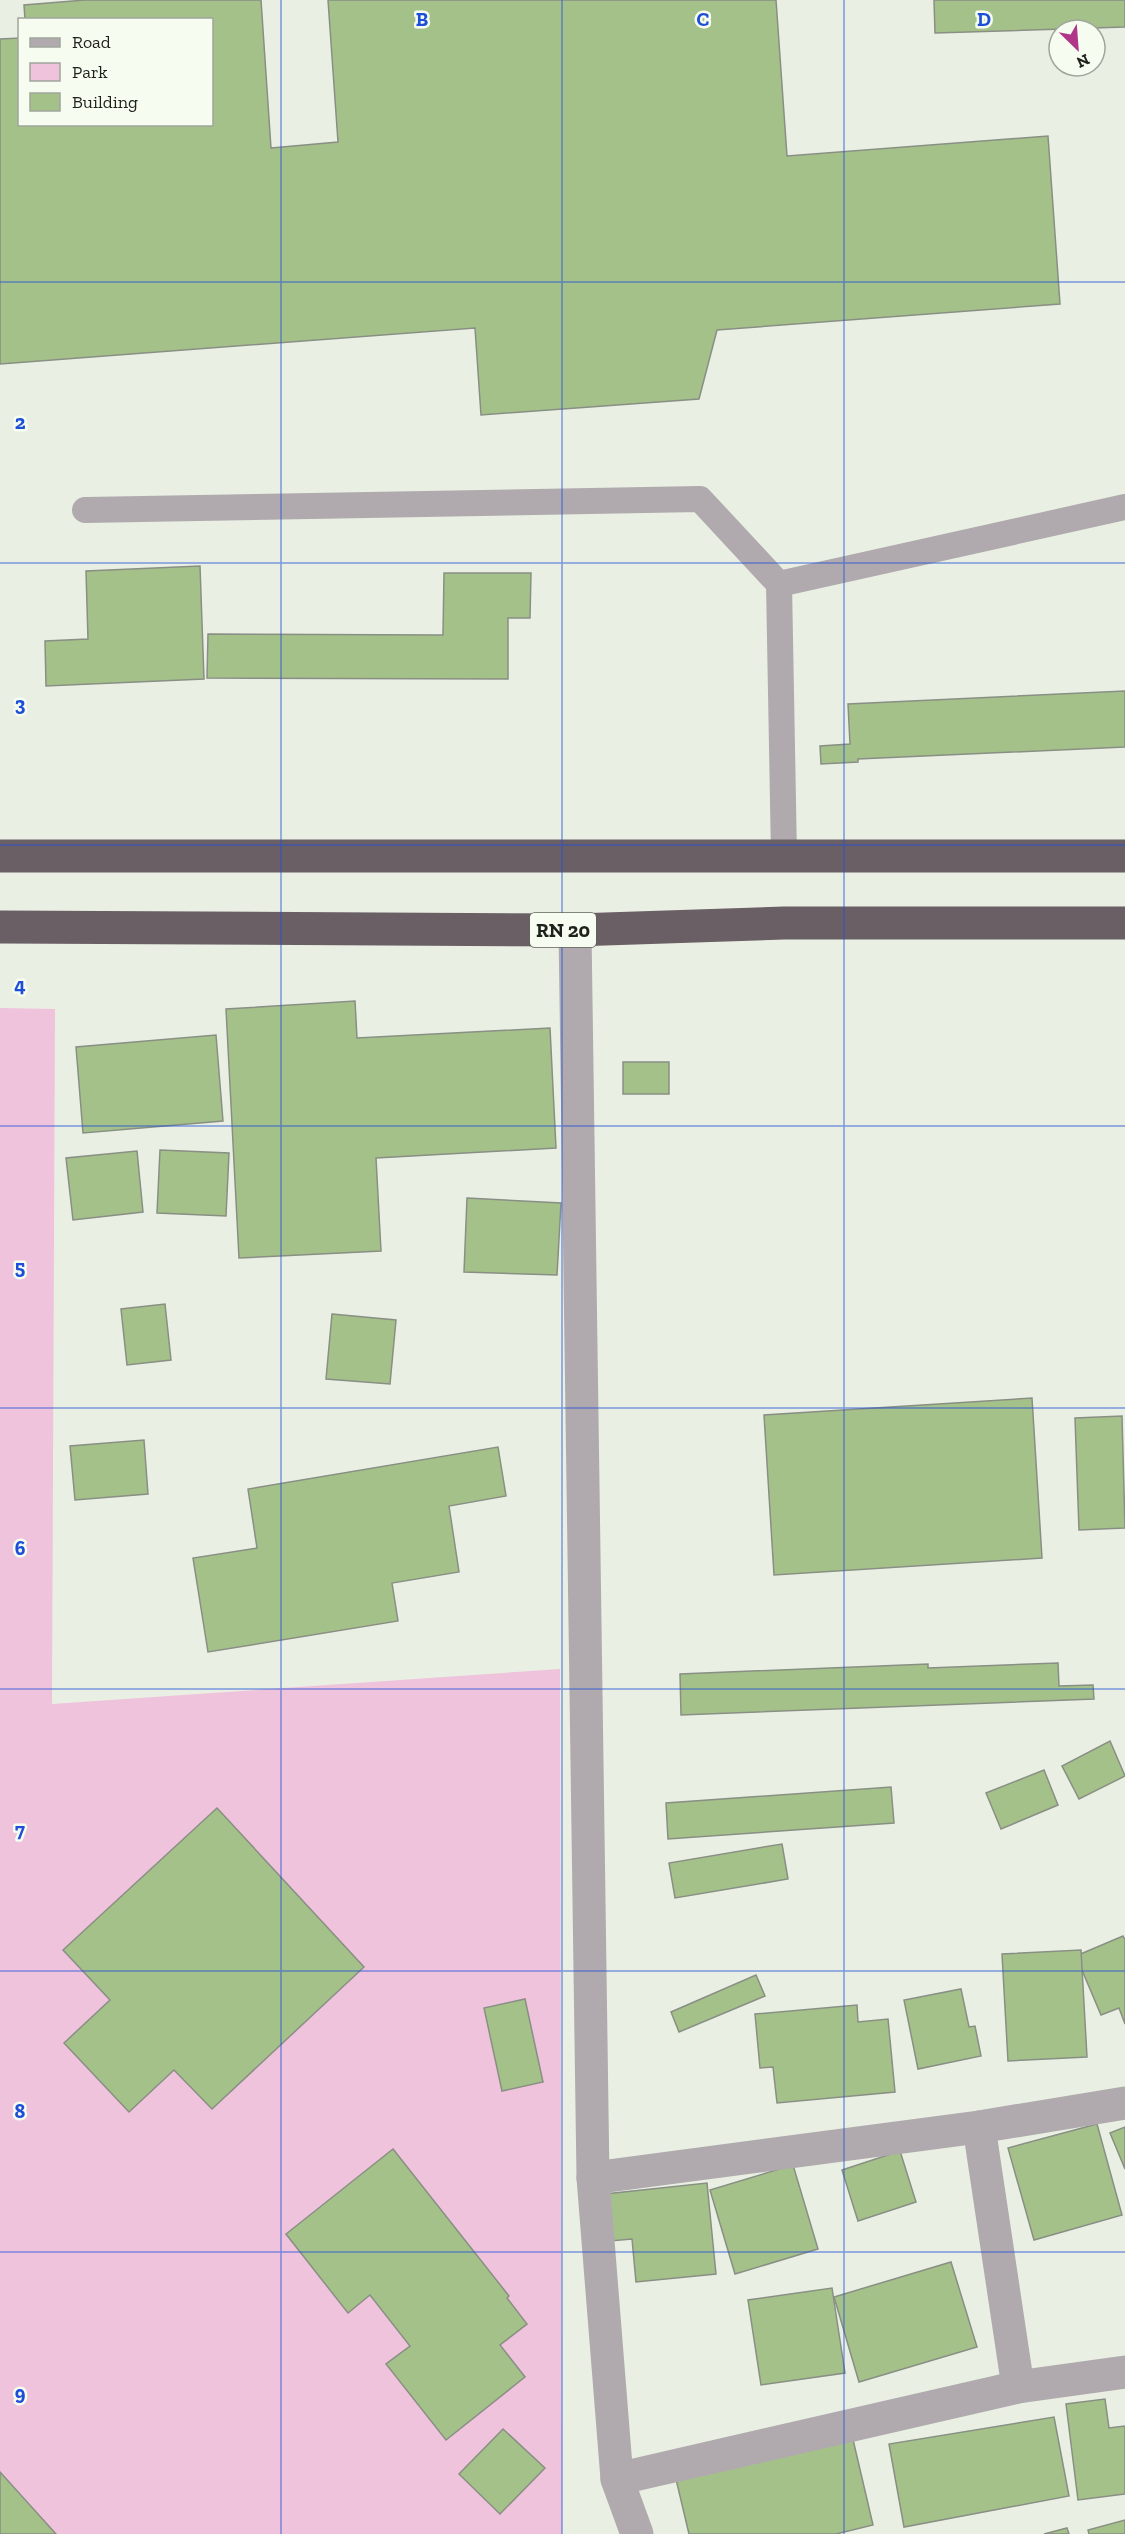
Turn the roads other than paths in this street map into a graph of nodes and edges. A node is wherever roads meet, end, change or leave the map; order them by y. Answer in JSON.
{"nodes":[{"id":1,"x":1125,"y":507,"type":"edge"},
{"id":2,"x":85,"y":510,"type":"dead end"},
{"id":3,"x":779,"y":584,"type":"junction"},
{"id":4,"x":0,"y":856,"type":"edge"},
{"id":5,"x":784,"y":856,"type":"junction"},
{"id":6,"x":1125,"y":856,"type":"edge"},
{"id":7,"x":1125,"y":923,"type":"edge"},
{"id":8,"x":0,"y":927,"type":"edge"},
{"id":9,"x":575,"y":930,"type":"junction"},
{"id":10,"x":1125,"y":2103,"type":"edge"},
{"id":11,"x":979,"y":2127,"type":"junction"},
{"id":12,"x":592,"y":2178,"type":"junction"},
{"id":13,"x":1125,"y":2372,"type":"edge"},
{"id":14,"x":1018,"y":2387,"type":"junction"},
{"id":15,"x":617,"y":2479,"type":"junction"},
{"id":16,"x":637,"y":2534,"type":"edge"}],
"edges":[{"from":1,"to":3,"type":"lane"},
{"from":2,"to":3,"type":"lane"},
{"from":3,"to":5,"type":"lane"},
{"from":4,"to":5,"type":"highway"},
{"from":5,"to":6,"type":"highway"},
{"from":7,"to":9,"type":"highway","number":"RN 20"},
{"from":8,"to":9,"type":"highway","number":"RN 20"},
{"from":9,"to":12,"type":"street"},
{"from":10,"to":11,"type":"street"},
{"from":11,"to":12,"type":"street"},
{"from":11,"to":14,"type":"street"},
{"from":12,"to":15,"type":"street"},
{"from":13,"to":14,"type":"street"},
{"from":14,"to":15,"type":"street"},
{"from":15,"to":16,"type":"street"}]}
